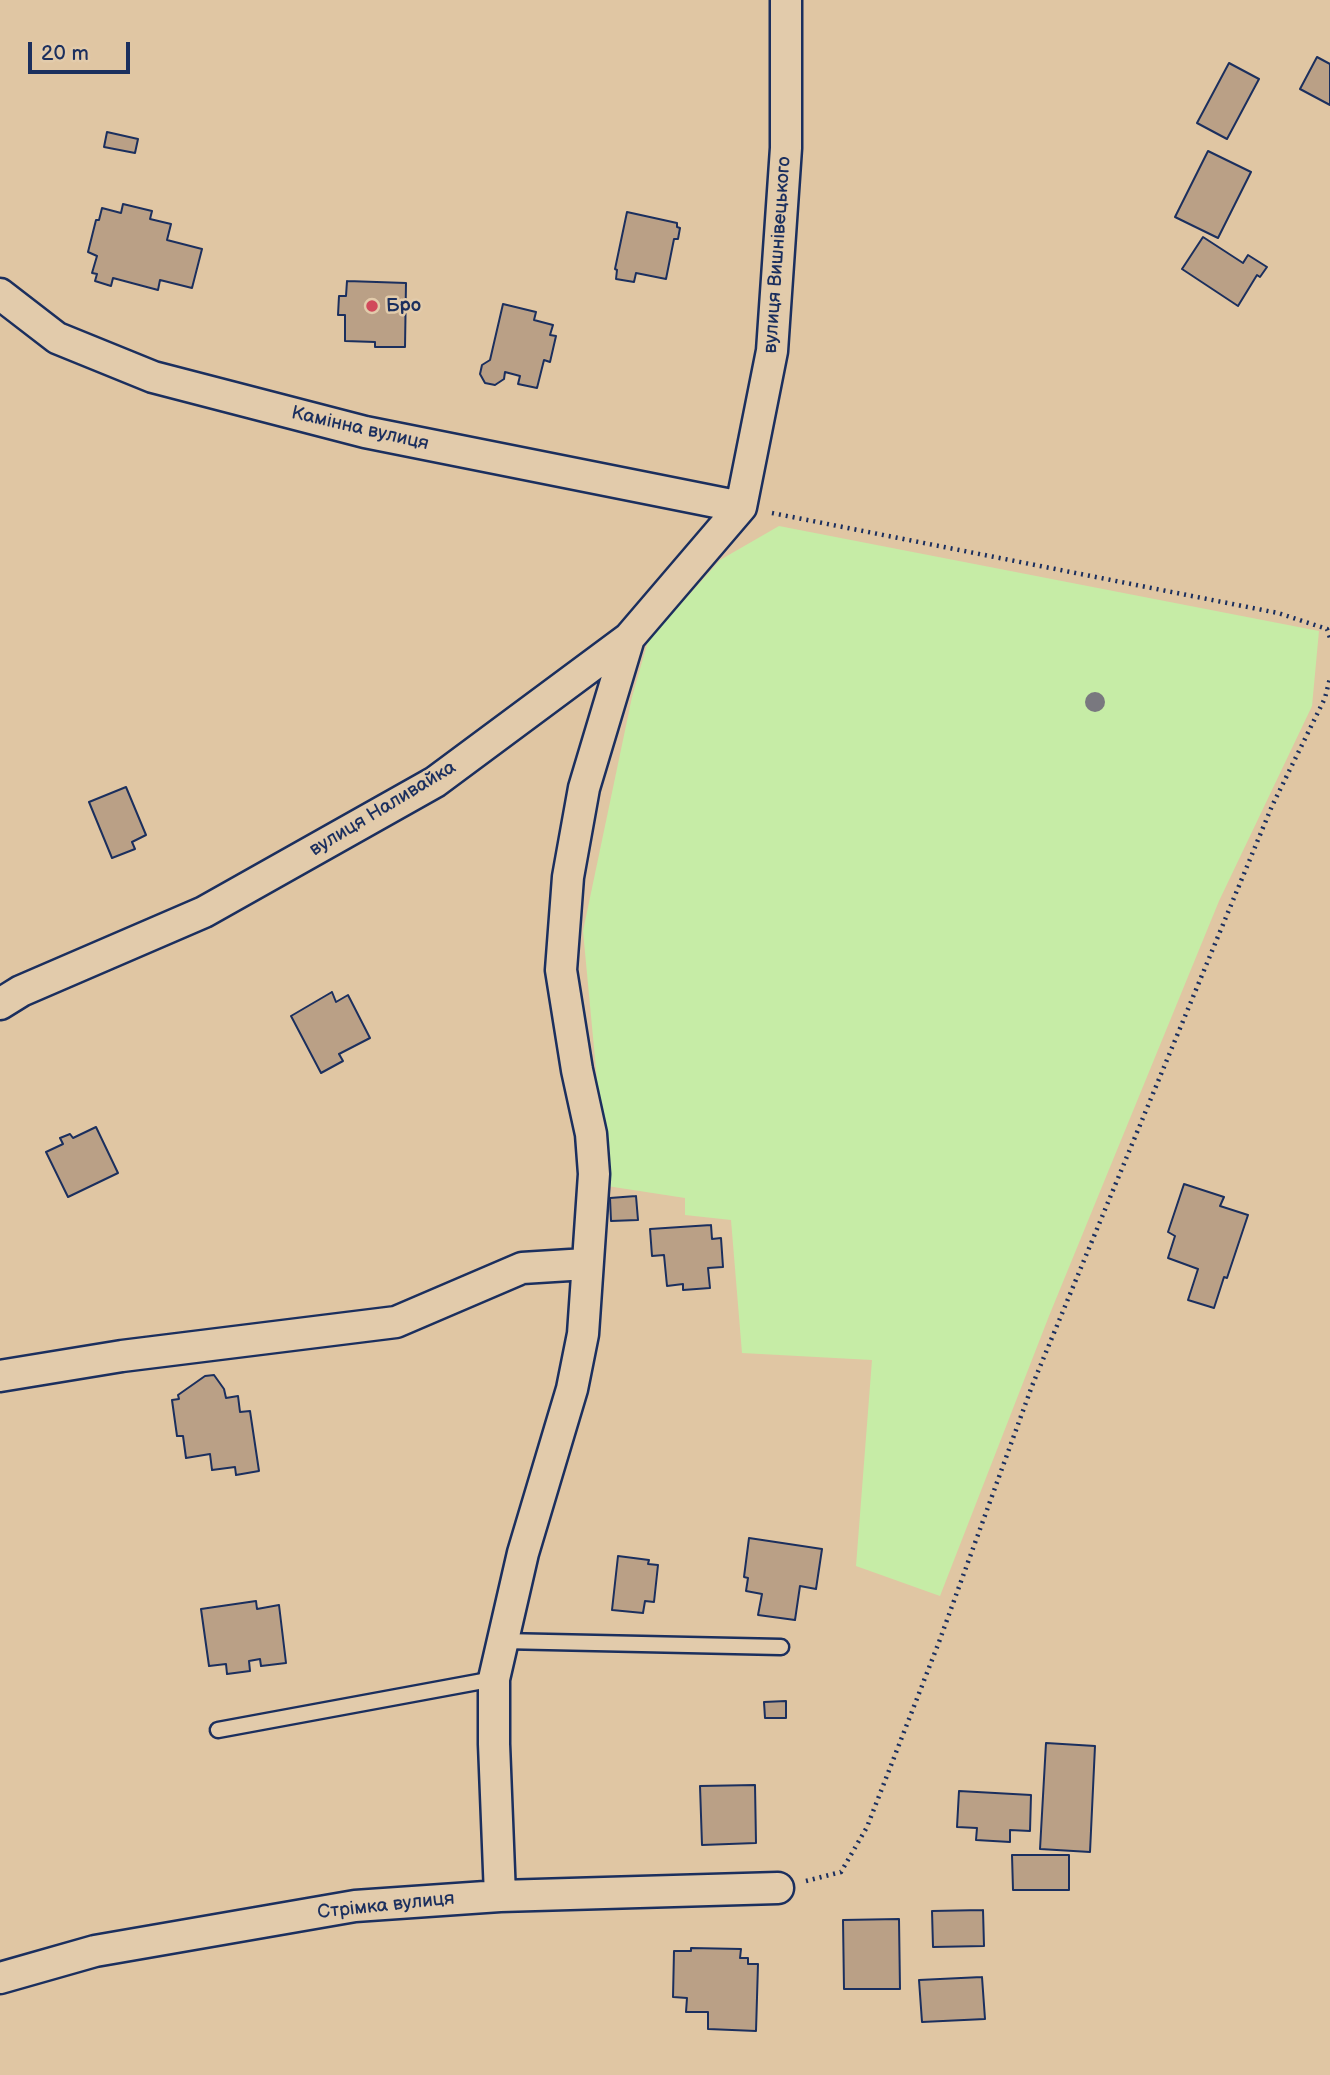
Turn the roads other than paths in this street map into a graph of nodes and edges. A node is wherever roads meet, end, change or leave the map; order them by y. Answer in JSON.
{"nodes":[{"id":1,"x":786,"y":0,"type":"edge"},
{"id":2,"x":0,"y":295,"type":"edge"},
{"id":3,"x":741,"y":507,"type":"junction"},
{"id":4,"x":629,"y":638,"type":"junction"},
{"id":5,"x":0,"y":1004,"type":"edge"},
{"id":6,"x":586,"y":1264,"type":"junction"},
{"id":7,"x":0,"y":1377,"type":"edge"},
{"id":8,"x":502,"y":1641,"type":"junction"},
{"id":9,"x":781,"y":1647,"type":"dead end"},
{"id":10,"x":494,"y":1679,"type":"junction"},
{"id":11,"x":218,"y":1730,"type":"dead end"},
{"id":12,"x":778,"y":1888,"type":"road end"},
{"id":13,"x":500,"y":1896,"type":"junction"},
{"id":14,"x":0,"y":1978,"type":"edge"}],
"edges":[{"from":1,"to":3,"type":"street","name":"вулиця Вишнівецького"},
{"from":2,"to":3,"type":"street","name":"Камінна вулиця"},
{"from":3,"to":4,"type":"street","name":"вулиця Наливайка"},
{"from":4,"to":5,"type":"street","name":"вулиця Наливайка"},
{"from":4,"to":6,"type":"street"},
{"from":6,"to":7,"type":"street"},
{"from":6,"to":8,"type":"street"},
{"from":8,"to":9,"type":"lane"},
{"from":8,"to":10,"type":"street"},
{"from":10,"to":11,"type":"lane"},
{"from":10,"to":13,"type":"street"},
{"from":12,"to":13,"type":"street","name":"Стрімка вулиця"},
{"from":13,"to":14,"type":"street","name":"Стрімка вулиця"}]}
